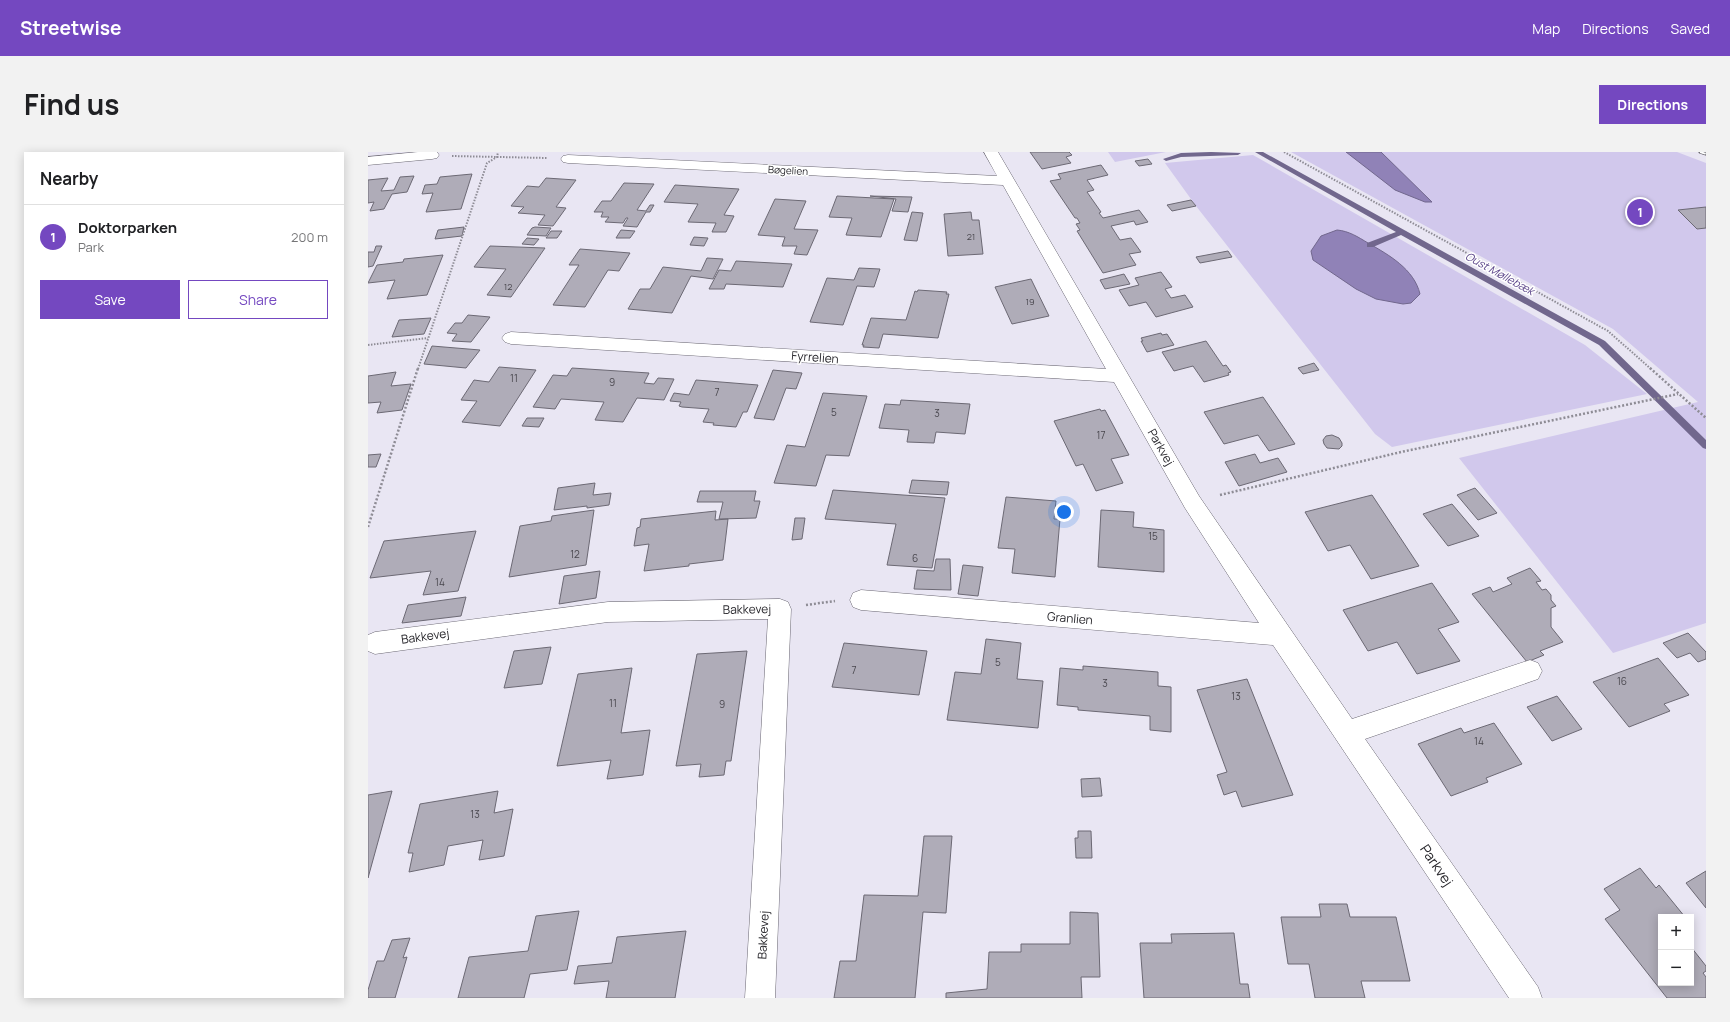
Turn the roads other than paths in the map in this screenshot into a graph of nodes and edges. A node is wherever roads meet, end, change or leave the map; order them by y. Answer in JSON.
{"nodes":[{"id":1,"x":991,"y":152,"type":"edge"},
{"id":2,"x":432,"y":155,"type":"road end"},
{"id":3,"x":568,"y":159,"type":"road end"},
{"id":4,"x":368,"y":161,"type":"edge"},
{"id":5,"x":1008,"y":181,"type":"junction"},
{"id":6,"x":511,"y":338,"type":"dead end"},
{"id":7,"x":1119,"y":376,"type":"junction"},
{"id":8,"x":860,"y":600,"type":"road end"},
{"id":9,"x":1280,"y":635,"type":"junction"},
{"id":10,"x":375,"y":643,"type":"dead end"},
{"id":11,"x":1530,"y":671,"type":"dead end"},
{"id":12,"x":1347,"y":733,"type":"junction"},
{"id":13,"x":760,"y":998,"type":"edge"},
{"id":14,"x":1527,"y":998,"type":"edge"}],
"edges":[{"from":1,"to":5,"type":"street","name":"Parkvej"},
{"from":2,"to":4,"type":"street"},
{"from":3,"to":5,"type":"street","name":"Bøgelien"},
{"from":5,"to":7,"type":"street","name":"Parkvej"},
{"from":6,"to":7,"type":"street","name":"Fyrrelien"},
{"from":7,"to":9,"type":"street","name":"Parkvej"},
{"from":8,"to":9,"type":"street","name":"Granlien"},
{"from":9,"to":12,"type":"street","name":"Parkvej"},
{"from":10,"to":13,"type":"street","name":"Bakkevej"},
{"from":11,"to":12,"type":"street"},
{"from":12,"to":14,"type":"street","name":"Parkvej"}]}
